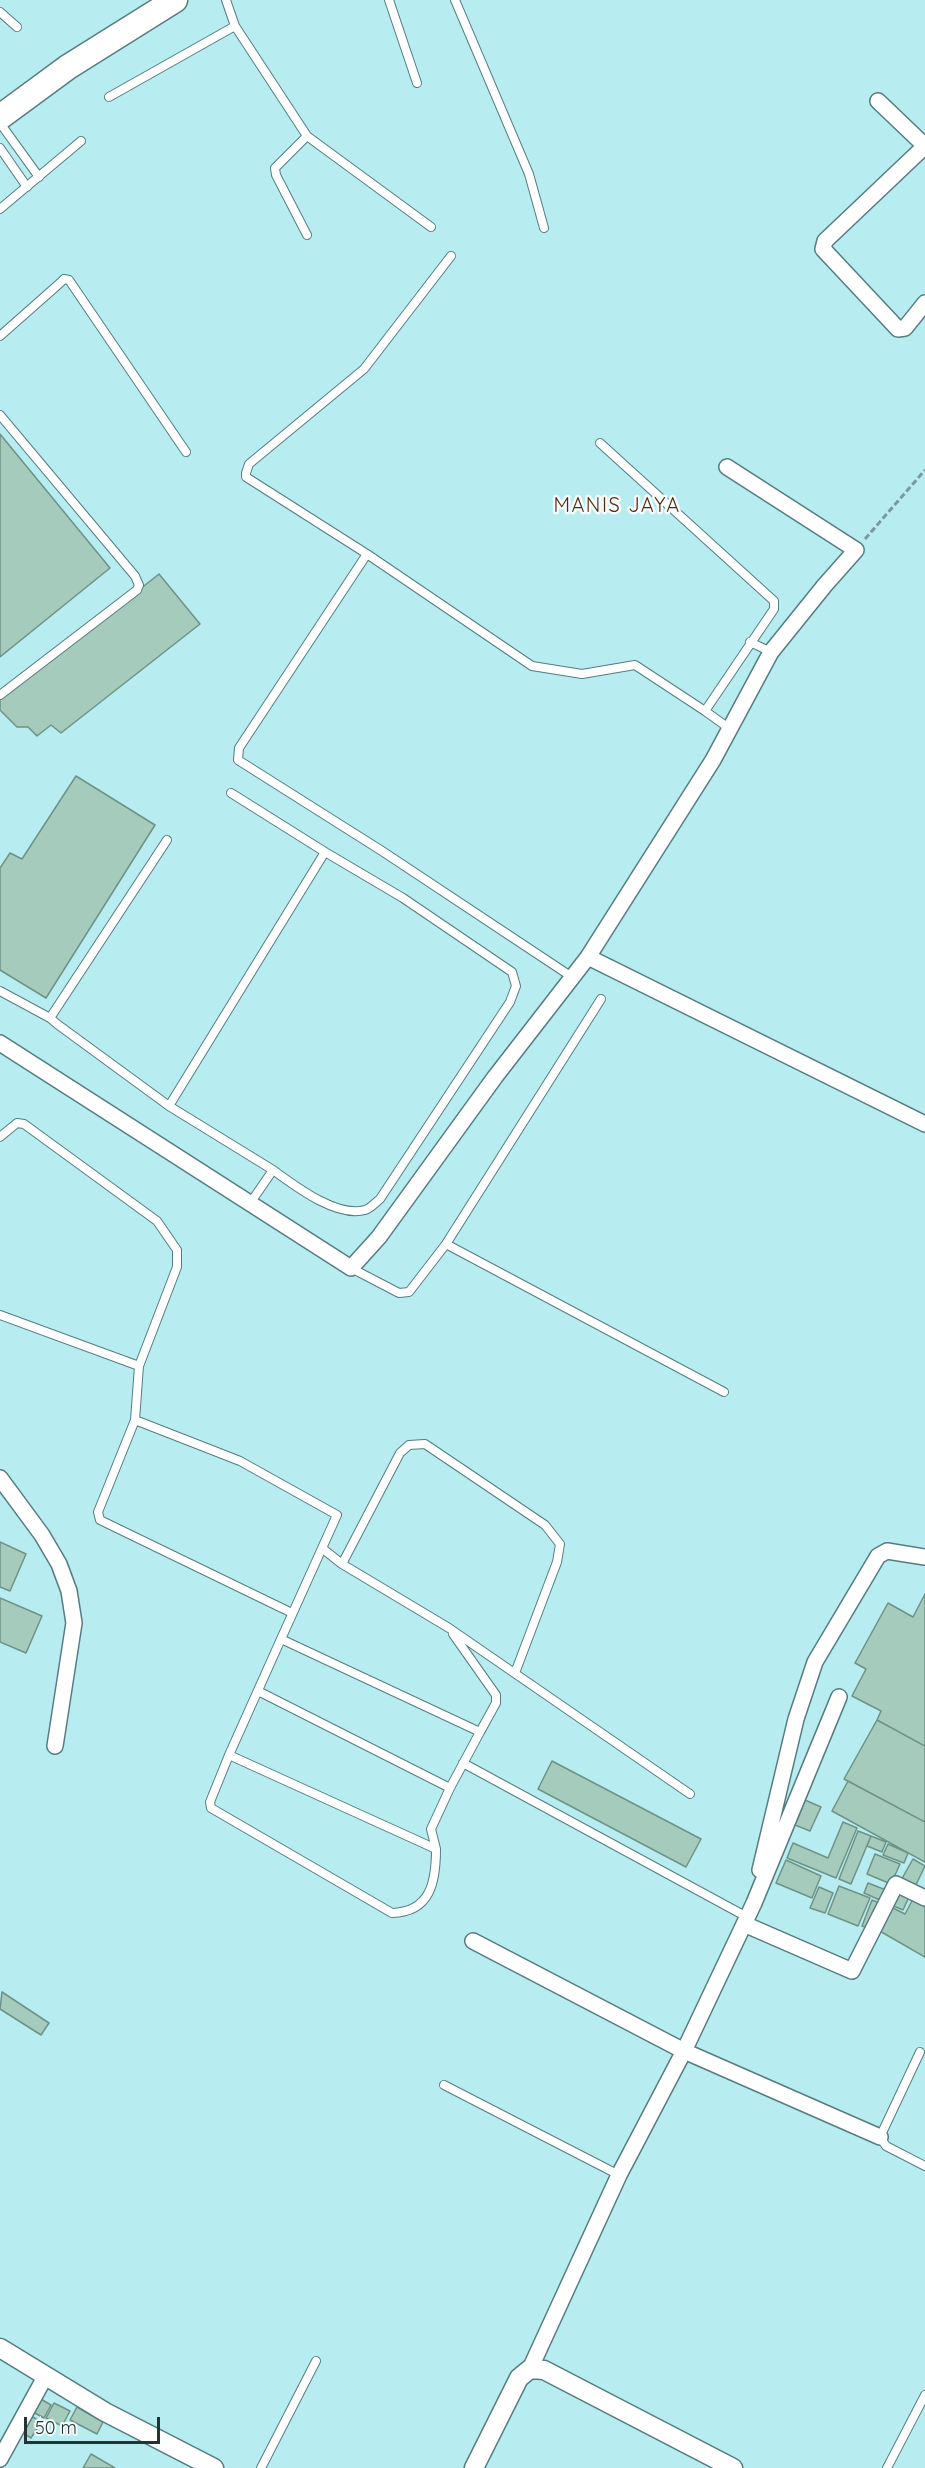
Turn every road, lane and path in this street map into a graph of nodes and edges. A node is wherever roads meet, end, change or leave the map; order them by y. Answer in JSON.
{"nodes":[{"id":1,"x":175,"y":0,"type":"edge"},
{"id":2,"x":226,"y":0,"type":"edge"},
{"id":3,"x":389,"y":0,"type":"edge"},
{"id":4,"x":455,"y":0,"type":"edge"},
{"id":5,"x":0,"y":12,"type":"edge"},
{"id":6,"x":235,"y":26,"type":"junction"},
{"id":7,"x":17,"y":27,"type":"dead end"},
{"id":8,"x":417,"y":83,"type":"dead end"},
{"id":9,"x":109,"y":97,"type":"dead end"},
{"id":10,"x":878,"y":101,"type":"dead end"},
{"id":11,"x":0,"y":117,"type":"edge"},
{"id":12,"x":0,"y":123,"type":"edge"},
{"id":13,"x":307,"y":136,"type":"junction"},
{"id":14,"x":81,"y":141,"type":"dead end"},
{"id":15,"x":0,"y":148,"type":"edge"},
{"id":16,"x":39,"y":177,"type":"junction"},
{"id":17,"x":27,"y":187,"type":"junction"},
{"id":18,"x":0,"y":209,"type":"edge"},
{"id":19,"x":431,"y":227,"type":"dead end"},
{"id":20,"x":544,"y":228,"type":"dead end"},
{"id":21,"x":307,"y":235,"type":"dead end"},
{"id":22,"x":451,"y":256,"type":"dead end"},
{"id":23,"x":925,"y":303,"type":"edge"},
{"id":24,"x":0,"y":336,"type":"edge"},
{"id":25,"x":0,"y":416,"type":"edge"},
{"id":26,"x":600,"y":443,"type":"dead end"},
{"id":27,"x":186,"y":452,"type":"dead end"},
{"id":28,"x":727,"y":467,"type":"dead end"},
{"id":29,"x":925,"y":470,"type":"edge"},
{"id":30,"x":856,"y":550,"type":"junction"},
{"id":31,"x":367,"y":554,"type":"junction"},
{"id":32,"x":750,"y":642,"type":"junction"},
{"id":33,"x":771,"y":652,"type":"junction"},
{"id":34,"x":0,"y":695,"type":"edge"},
{"id":35,"x":705,"y":711,"type":"junction"},
{"id":36,"x":730,"y":729,"type":"junction"},
{"id":37,"x":231,"y":793,"type":"dead end"},
{"id":38,"x":167,"y":840,"type":"dead end"},
{"id":39,"x":325,"y":852,"type":"junction"},
{"id":40,"x":588,"y":957,"type":"junction"},
{"id":41,"x":573,"y":978,"type":"junction"},
{"id":42,"x":0,"y":990,"type":"edge"},
{"id":43,"x":601,"y":999,"type":"dead end"},
{"id":44,"x":51,"y":1018,"type":"junction"},
{"id":45,"x":0,"y":1043,"type":"edge"},
{"id":46,"x":169,"y":1106,"type":"junction"},
{"id":47,"x":925,"y":1124,"type":"edge"},
{"id":48,"x":0,"y":1137,"type":"edge"},
{"id":49,"x":273,"y":1170,"type":"junction"},
{"id":50,"x":251,"y":1202,"type":"junction"},
{"id":51,"x":446,"y":1244,"type":"junction"},
{"id":52,"x":351,"y":1268,"type":"junction"},
{"id":53,"x":0,"y":1315,"type":"edge"},
{"id":54,"x":140,"y":1366,"type":"junction"},
{"id":55,"x":724,"y":1392,"type":"dead end"},
{"id":56,"x":135,"y":1420,"type":"junction"},
{"id":57,"x":0,"y":1478,"type":"edge"},
{"id":58,"x":323,"y":1549,"type":"junction"},
{"id":59,"x":925,"y":1557,"type":"edge"},
{"id":60,"x":342,"y":1564,"type":"junction"},
{"id":61,"x":292,"y":1613,"type":"junction"},
{"id":62,"x":449,"y":1628,"type":"junction"},
{"id":63,"x":281,"y":1639,"type":"junction"},
{"id":64,"x":515,"y":1673,"type":"junction"},
{"id":65,"x":258,"y":1691,"type":"junction"},
{"id":66,"x":839,"y":1697,"type":"dead end"},
{"id":67,"x":480,"y":1732,"type":"junction"},
{"id":68,"x":55,"y":1746,"type":"dead end"},
{"id":69,"x":229,"y":1755,"type":"junction"},
{"id":70,"x":463,"y":1762,"type":"junction"},
{"id":71,"x":450,"y":1788,"type":"junction"},
{"id":72,"x":690,"y":1794,"type":"dead end"},
{"id":73,"x":435,"y":1848,"type":"junction"},
{"id":74,"x":925,"y":1898,"type":"edge"},
{"id":75,"x":754,"y":1903,"type":"junction"},
{"id":76,"x":746,"y":1921,"type":"junction"},
{"id":77,"x":473,"y":1941,"type":"dead end"},
{"id":78,"x":684,"y":2051,"type":"junction"},
{"id":79,"x":920,"y":2052,"type":"dead end"},
{"id":80,"x":444,"y":2085,"type":"dead end"},
{"id":81,"x":880,"y":2137,"type":"junction"},
{"id":82,"x":925,"y":2166,"type":"edge"},
{"id":83,"x":619,"y":2175,"type":"junction"},
{"id":84,"x":0,"y":2349,"type":"edge"},
{"id":85,"x":316,"y":2361,"type":"dead end"},
{"id":86,"x":530,"y":2369,"type":"junction"},
{"id":87,"x":45,"y":2377,"type":"junction"},
{"id":88,"x":925,"y":2395,"type":"edge"},
{"id":89,"x":0,"y":2459,"type":"edge"},
{"id":90,"x":214,"y":2468,"type":"edge"},
{"id":91,"x":261,"y":2468,"type":"edge"},
{"id":92,"x":474,"y":2468,"type":"edge"},
{"id":93,"x":733,"y":2468,"type":"edge"},
{"id":94,"x":887,"y":2468,"type":"edge"}],
"edges":[{"from":1,"to":11,"type":"highway"},
{"from":2,"to":6,"type":"lane"},
{"from":3,"to":8,"type":"lane"},
{"from":4,"to":20,"type":"lane"},
{"from":5,"to":7,"type":"lane"},
{"from":6,"to":9,"type":"lane"},
{"from":6,"to":13,"type":"lane"},
{"from":10,"to":23,"type":"street"},
{"from":12,"to":16,"type":"lane"},
{"from":13,"to":19,"type":"lane"},
{"from":13,"to":21,"type":"lane"},
{"from":14,"to":16,"type":"lane"},
{"from":15,"to":17,"type":"lane"},
{"from":16,"to":17,"type":"lane"},
{"from":17,"to":18,"type":"lane"},
{"from":22,"to":31,"type":"lane"},
{"from":24,"to":27,"type":"lane"},
{"from":25,"to":34,"type":"lane"},
{"from":26,"to":32,"type":"lane"},
{"from":28,"to":30,"type":"street"},
{"from":29,"to":30,"type":"path"},
{"from":30,"to":33,"type":"street"},
{"from":31,"to":35,"type":"lane"},
{"from":31,"to":41,"type":"lane"},
{"from":32,"to":33,"type":"lane"},
{"from":32,"to":35,"type":"lane"},
{"from":33,"to":36,"type":"street"},
{"from":35,"to":36,"type":"lane"},
{"from":36,"to":40,"type":"street"},
{"from":37,"to":39,"type":"lane"},
{"from":38,"to":44,"type":"lane"},
{"from":39,"to":46,"type":"lane"},
{"from":39,"to":49,"type":"lane"},
{"from":40,"to":41,"type":"street"},
{"from":40,"to":47,"type":"street"},
{"from":41,"to":52,"type":"street"},
{"from":42,"to":44,"type":"lane"},
{"from":43,"to":51,"type":"lane"},
{"from":44,"to":46,"type":"lane"},
{"from":45,"to":50,"type":"street"},
{"from":46,"to":49,"type":"lane"},
{"from":48,"to":54,"type":"lane"},
{"from":49,"to":50,"type":"lane"},
{"from":50,"to":52,"type":"street"},
{"from":51,"to":52,"type":"lane"},
{"from":51,"to":55,"type":"lane"},
{"from":53,"to":54,"type":"lane"},
{"from":54,"to":56,"type":"lane"},
{"from":56,"to":58,"type":"lane"},
{"from":56,"to":61,"type":"lane"},
{"from":57,"to":68,"type":"street"},
{"from":58,"to":60,"type":"lane"},
{"from":58,"to":61,"type":"lane"},
{"from":59,"to":75,"type":"street"},
{"from":60,"to":62,"type":"lane"},
{"from":60,"to":64,"type":"lane"},
{"from":61,"to":63,"type":"lane"},
{"from":62,"to":64,"type":"lane"},
{"from":62,"to":67,"type":"lane"},
{"from":63,"to":65,"type":"lane"},
{"from":63,"to":67,"type":"lane"},
{"from":64,"to":72,"type":"lane"},
{"from":65,"to":69,"type":"lane"},
{"from":65,"to":71,"type":"lane"},
{"from":66,"to":75,"type":"street"},
{"from":67,"to":70,"type":"lane"},
{"from":69,"to":73,"type":"lane"},
{"from":69,"to":73,"type":"lane"},
{"from":70,"to":71,"type":"lane"},
{"from":70,"to":76,"type":"lane"},
{"from":71,"to":73,"type":"lane"},
{"from":74,"to":76,"type":"street"},
{"from":75,"to":76,"type":"street"},
{"from":76,"to":78,"type":"street"},
{"from":77,"to":78,"type":"street"},
{"from":78,"to":81,"type":"street"},
{"from":78,"to":83,"type":"street"},
{"from":79,"to":81,"type":"lane"},
{"from":80,"to":83,"type":"lane"},
{"from":81,"to":82,"type":"lane"},
{"from":83,"to":86,"type":"street"},
{"from":84,"to":87,"type":"street"},
{"from":85,"to":91,"type":"lane"},
{"from":86,"to":92,"type":"street"},
{"from":86,"to":93,"type":"street"},
{"from":87,"to":89,"type":"street"},
{"from":87,"to":90,"type":"street"},
{"from":88,"to":94,"type":"lane"}]}
